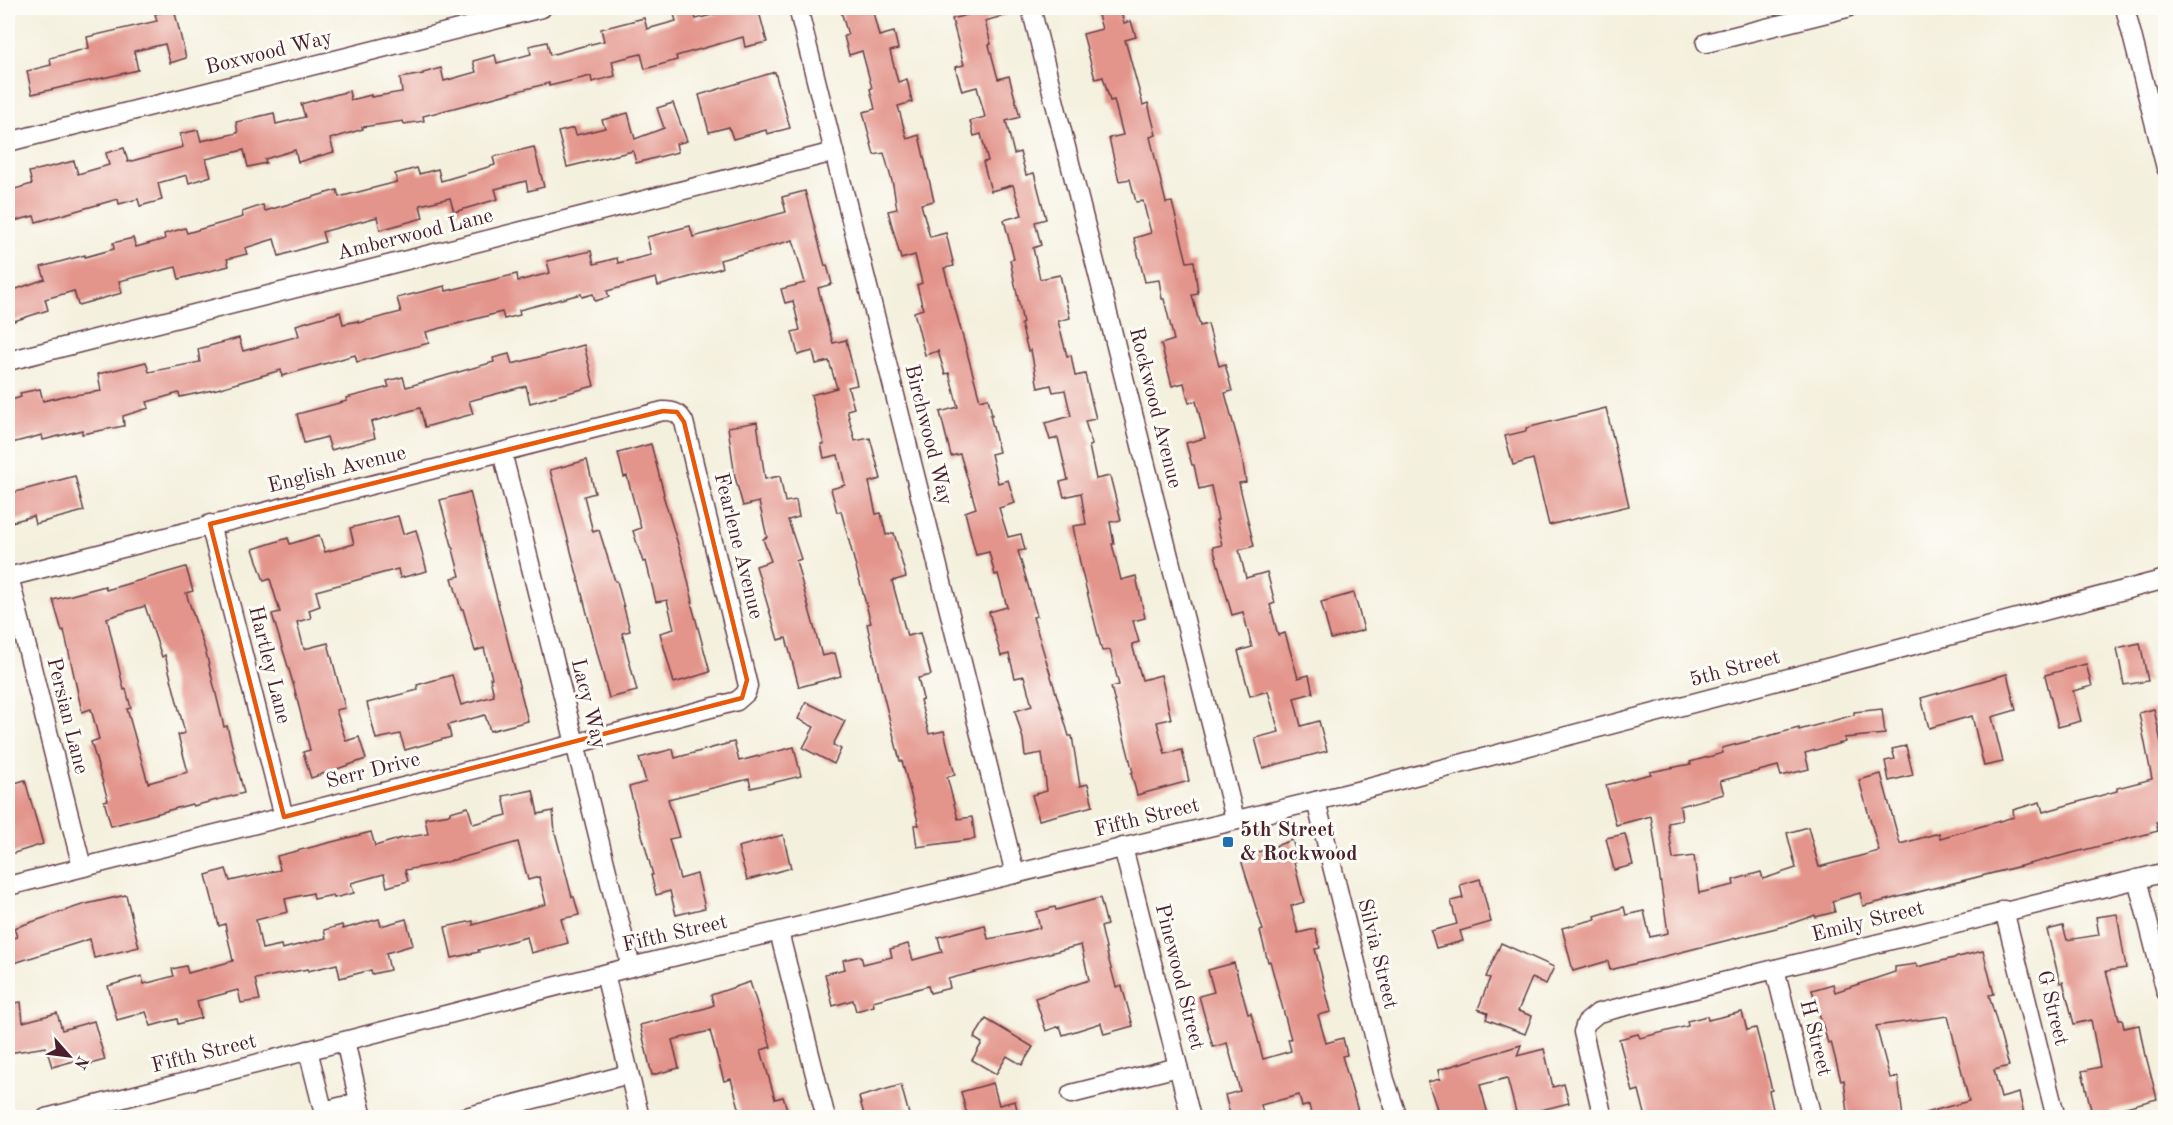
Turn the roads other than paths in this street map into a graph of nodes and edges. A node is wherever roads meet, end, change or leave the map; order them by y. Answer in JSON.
{"nodes":[{"id":1,"x":542,"y":8,"type":"edge"},
{"id":2,"x":798,"y":8,"type":"edge"},
{"id":3,"x":1031,"y":8,"type":"edge"},
{"id":4,"x":1847,"y":8,"type":"edge"},
{"id":5,"x":2125,"y":8,"type":"edge"},
{"id":6,"x":1706,"y":43,"type":"dead end"},
{"id":7,"x":8,"y":142,"type":"edge"},
{"id":8,"x":834,"y":152,"type":"junction"},
{"id":9,"x":2166,"y":168,"type":"edge"},
{"id":10,"x":8,"y":361,"type":"edge"},
{"id":11,"x":677,"y":412,"type":"joint"},
{"id":12,"x":502,"y":452,"type":"junction"},
{"id":13,"x":210,"y":524,"type":"junction"},
{"id":14,"x":8,"y":577,"type":"edge"},
{"id":15,"x":2166,"y":579,"type":"edge"},
{"id":16,"x":746,"y":693,"type":"joint"},
{"id":17,"x":575,"y":744,"type":"junction"},
{"id":18,"x":1316,"y":801,"type":"junction"},
{"id":19,"x":284,"y":817,"type":"junction"},
{"id":20,"x":1235,"y":819,"type":"junction"},
{"id":21,"x":1123,"y":848,"type":"junction"},
{"id":22,"x":82,"y":867,"type":"junction"},
{"id":23,"x":2166,"y":872,"type":"edge"},
{"id":24,"x":1015,"y":874,"type":"junction"},
{"id":25,"x":2137,"y":879,"type":"junction"},
{"id":26,"x":8,"y":886,"type":"edge"},
{"id":27,"x":2004,"y":910,"type":"junction"},
{"id":28,"x":779,"y":932,"type":"junction"},
{"id":29,"x":631,"y":967,"type":"junction"},
{"id":30,"x":1775,"y":969,"type":"junction"},
{"id":31,"x":605,"y":974,"type":"junction"},
{"id":32,"x":2166,"y":992,"type":"edge"},
{"id":33,"x":345,"y":1041,"type":"junction"},
{"id":34,"x":308,"y":1050,"type":"junction"},
{"id":35,"x":1178,"y":1067,"type":"junction"},
{"id":36,"x":629,"y":1074,"type":"junction"},
{"id":37,"x":1071,"y":1094,"type":"dead end"},
{"id":38,"x":361,"y":1110,"type":"edge"},
{"id":39,"x":499,"y":1113,"type":"edge"},
{"id":40,"x":324,"y":1114,"type":"edge"},
{"id":41,"x":46,"y":1118,"type":"edge"},
{"id":42,"x":462,"y":1118,"type":"edge"},
{"id":43,"x":640,"y":1118,"type":"edge"},
{"id":44,"x":826,"y":1118,"type":"edge"},
{"id":45,"x":1191,"y":1118,"type":"edge"},
{"id":46,"x":1398,"y":1118,"type":"edge"},
{"id":47,"x":1603,"y":1118,"type":"edge"},
{"id":48,"x":1812,"y":1118,"type":"edge"},
{"id":49,"x":2056,"y":1118,"type":"edge"}],
"edges":[{"from":1,"to":7,"type":"street","name":"Boxwood Way"},
{"from":2,"to":8,"type":"street","name":"Birchwood Way"},
{"from":3,"to":20,"type":"street","name":"Rockwood Avenue"},
{"from":4,"to":6,"type":"street"},
{"from":5,"to":9,"type":"street"},
{"from":8,"to":10,"type":"street","name":"Amberwood Lane"},
{"from":8,"to":24,"type":"street","name":"Birchwood Way"},
{"from":11,"to":12,"type":"street","name":"English Avenue"},
{"from":11,"to":16,"type":"street","name":"Fearlene Avenue"},
{"from":12,"to":13,"type":"street","name":"English Avenue"},
{"from":12,"to":17,"type":"street","name":"Lacy Way"},
{"from":13,"to":14,"type":"street","name":"English Avenue"},
{"from":13,"to":19,"type":"street","name":"Hartley Lane"},
{"from":14,"to":22,"type":"street","name":"Persian Lane"},
{"from":15,"to":18,"type":"street","name":"5th Street"},
{"from":16,"to":17,"type":"street","name":"Serr Drive"},
{"from":17,"to":19,"type":"street","name":"Serr Drive"},
{"from":17,"to":29,"type":"street","name":"Lacy Way"},
{"from":18,"to":20,"type":"street","name":"Fifth Street"},
{"from":18,"to":46,"type":"street","name":"Silvia Street"},
{"from":19,"to":22,"type":"street","name":"Serr Drive"},
{"from":20,"to":21,"type":"street","name":"Fifth Street"},
{"from":21,"to":24,"type":"street","name":"Fifth Street"},
{"from":21,"to":35,"type":"street","name":"Pinewood Street"},
{"from":22,"to":26,"type":"street","name":"Serr Drive"},
{"from":23,"to":25,"type":"street","name":"Emily Street"},
{"from":24,"to":28,"type":"street","name":"Fifth Street"},
{"from":25,"to":27,"type":"street","name":"Emily Street"},
{"from":25,"to":32,"type":"street"},
{"from":27,"to":30,"type":"street","name":"Emily Street"},
{"from":27,"to":49,"type":"street","name":"G Street"},
{"from":28,"to":29,"type":"street","name":"Fifth Street"},
{"from":28,"to":44,"type":"street"},
{"from":29,"to":31,"type":"street","name":"Fifth Street"},
{"from":30,"to":47,"type":"street","name":"Emily Street"},
{"from":30,"to":48,"type":"street","name":"H Street"},
{"from":31,"to":33,"type":"street","name":"Fifth Street"},
{"from":31,"to":36,"type":"street"},
{"from":33,"to":34,"type":"street","name":"Fifth Street"},
{"from":33,"to":38,"type":"street"},
{"from":34,"to":40,"type":"street"},
{"from":34,"to":41,"type":"street","name":"Fifth Street"},
{"from":35,"to":37,"type":"street"},
{"from":35,"to":45,"type":"street","name":"Pinewood Street"},
{"from":36,"to":39,"type":"street"},
{"from":36,"to":43,"type":"street"},
{"from":38,"to":40,"type":"street"},
{"from":39,"to":42,"type":"street"}]}
